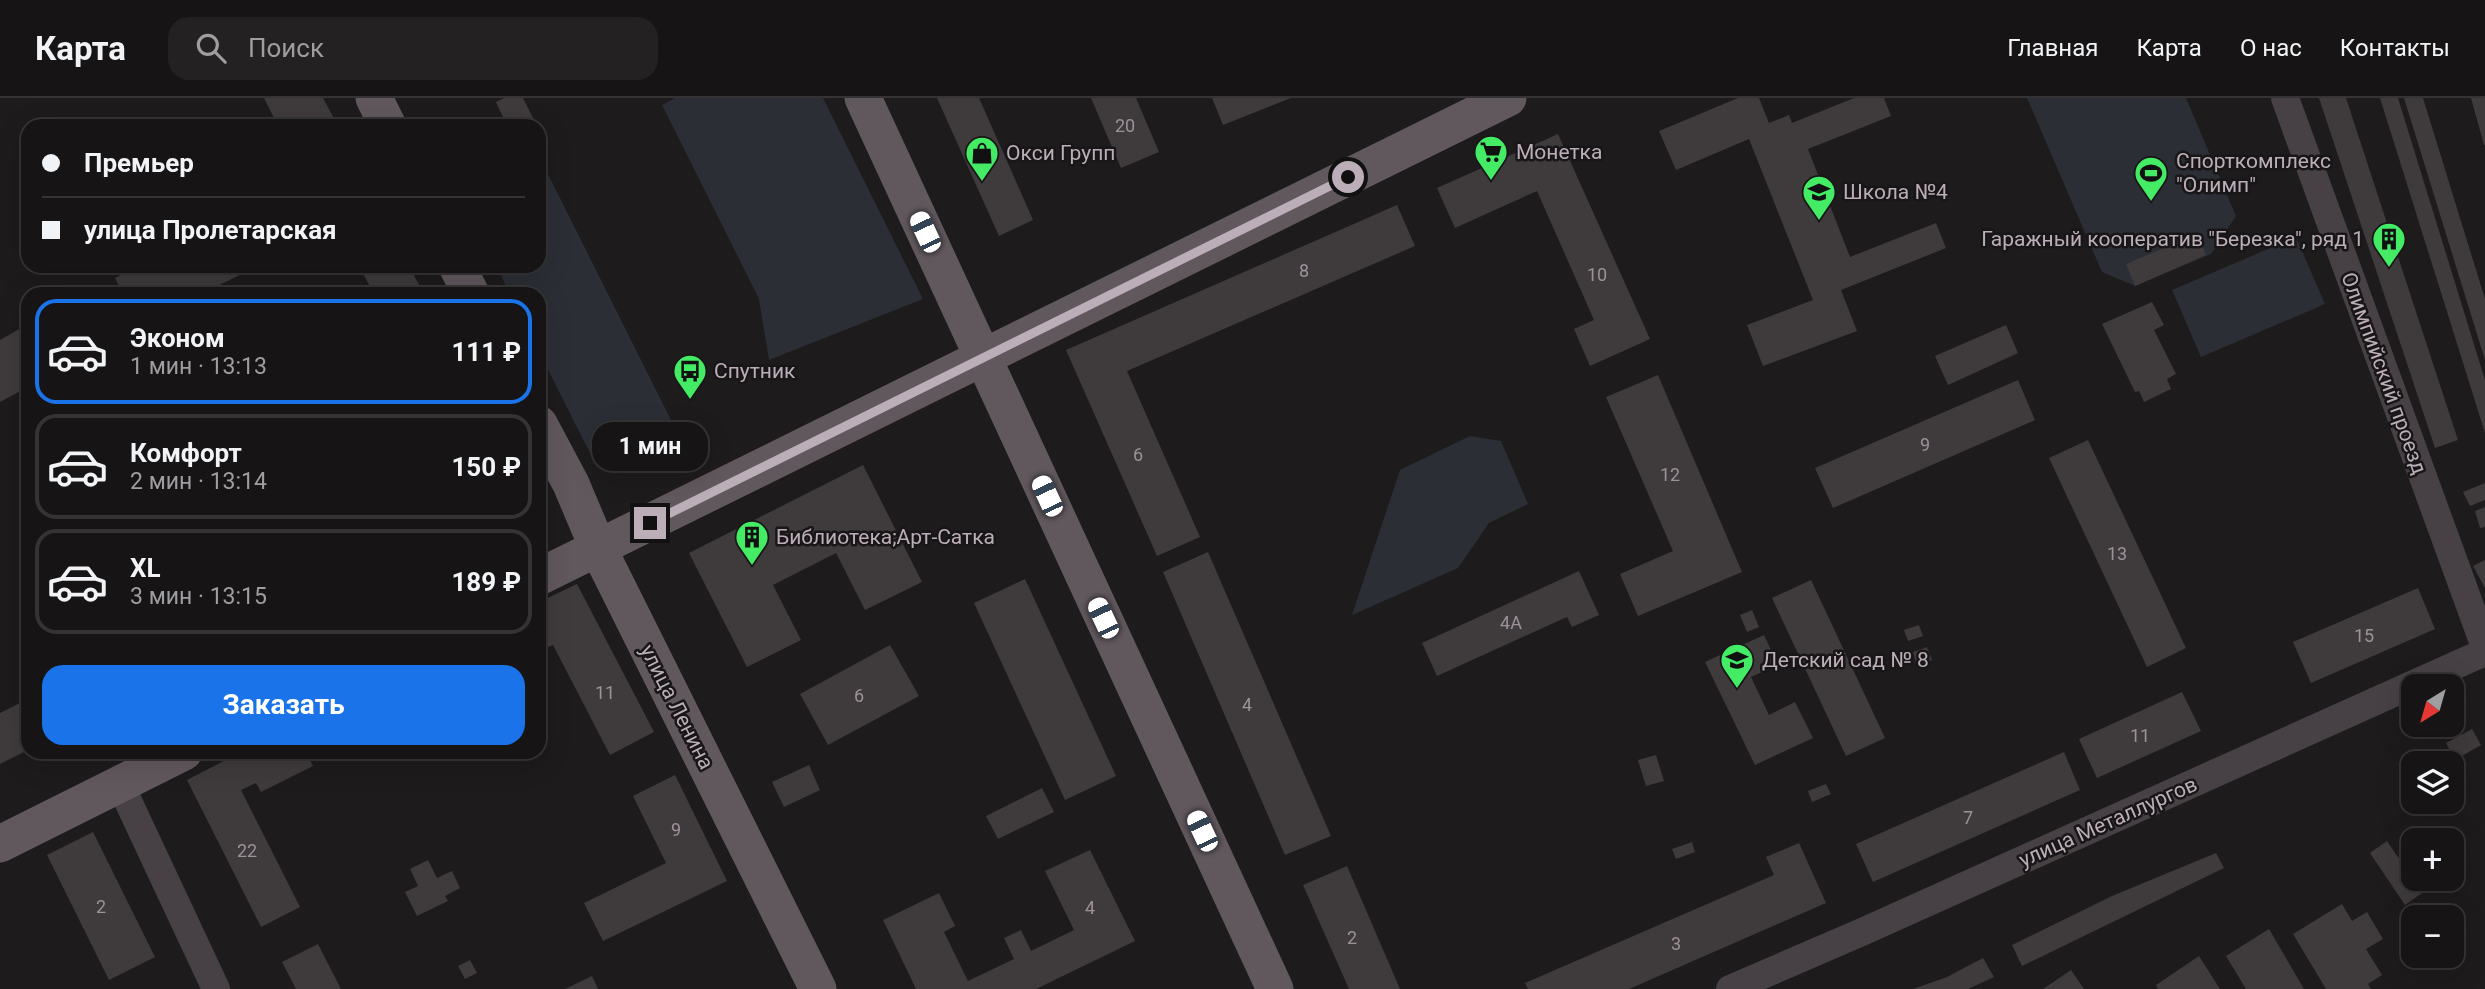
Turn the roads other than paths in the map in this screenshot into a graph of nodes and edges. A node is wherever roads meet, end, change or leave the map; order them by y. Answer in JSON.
{"nodes":[{"id":1,"x":374,"y":98,"type":"edge"},
{"id":2,"x":863,"y":98,"type":"edge"},
{"id":3,"x":1508,"y":98,"type":"edge"},
{"id":4,"x":2285,"y":98,"type":"edge"},
{"id":5,"x":384,"y":119,"type":"edge"},
{"id":6,"x":983,"y":357,"type":"junction"},
{"id":7,"x":546,"y":437,"type":"edge"},
{"id":8,"x":598,"y":548,"type":"junction"},
{"id":9,"x":546,"y":574,"type":"edge"},
{"id":10,"x":2485,"y":650,"type":"edge"},
{"id":11,"x":170,"y":759,"type":"edge"},
{"id":12,"x":120,"y":784,"type":"junction"},
{"id":13,"x":0,"y":844,"type":"edge"},
{"id":14,"x":216,"y":989,"type":"edge"},
{"id":15,"x":818,"y":989,"type":"edge"},
{"id":16,"x":1275,"y":989,"type":"edge"},
{"id":17,"x":1730,"y":989,"type":"edge"}],
"edges":[{"from":1,"to":5,"type":"main road"},
{"from":2,"to":6,"type":"main road"},
{"from":3,"to":6,"type":"main road"},
{"from":4,"to":10,"type":"street","name":"Олимпийский проезд"},
{"from":6,"to":8,"type":"main road"},
{"from":6,"to":16,"type":"main road"},
{"from":7,"to":8,"type":"main road","name":"улица Ленина"},
{"from":8,"to":9,"type":"main road"},
{"from":8,"to":15,"type":"main road","name":"улица Ленина"},
{"from":10,"to":17,"type":"street","name":"улица Металлургов"},
{"from":11,"to":12,"type":"main road"},
{"from":12,"to":13,"type":"main road"},
{"from":12,"to":14,"type":"street"}]}
